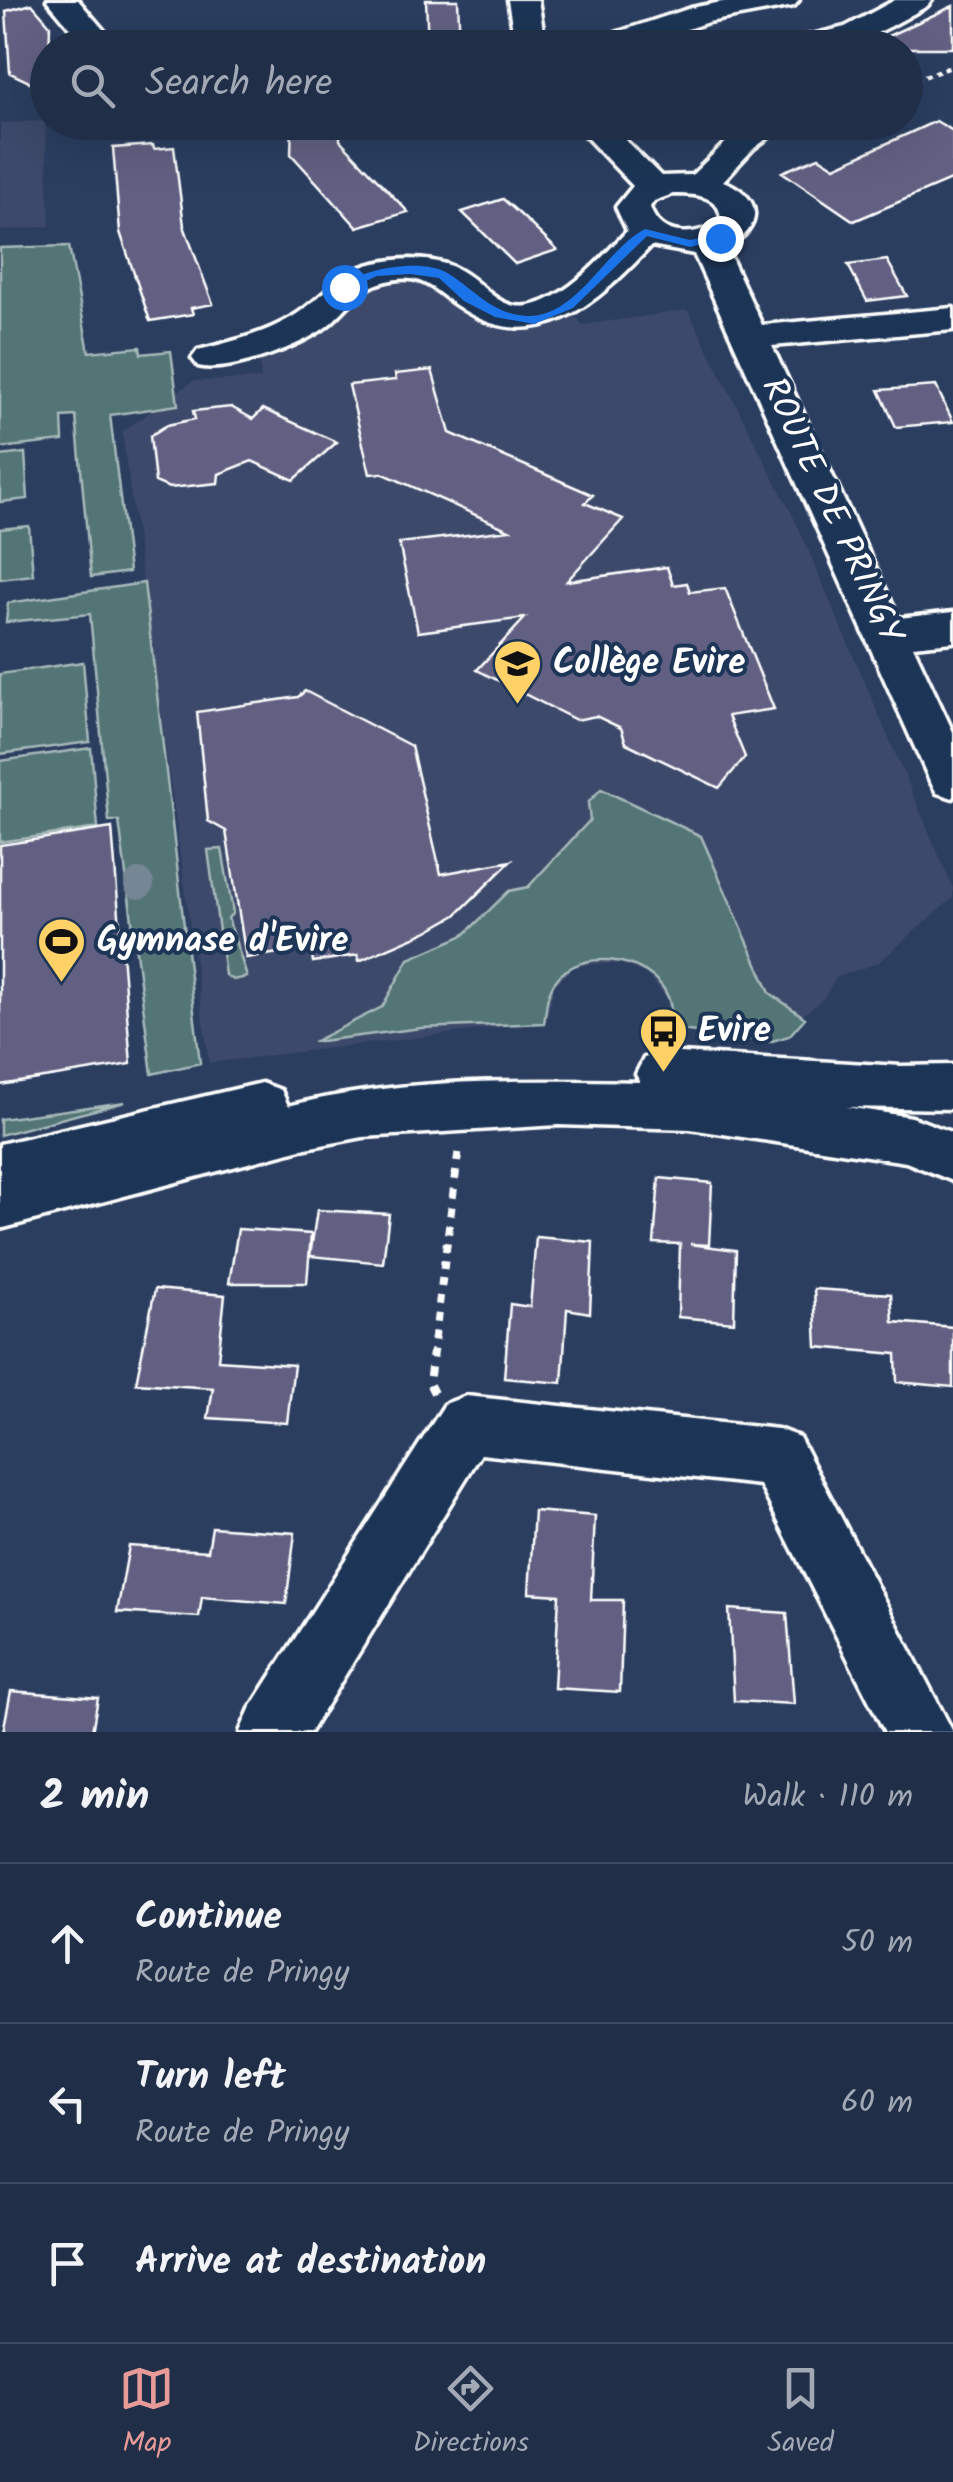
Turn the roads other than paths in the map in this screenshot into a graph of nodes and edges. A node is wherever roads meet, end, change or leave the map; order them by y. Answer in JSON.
{"nodes":[{"id":1,"x":99,"y":0,"type":"edge"},
{"id":2,"x":523,"y":0,"type":"edge"},
{"id":3,"x":784,"y":0,"type":"edge"},
{"id":4,"x":917,"y":0,"type":"edge"},
{"id":5,"x":65,"y":3,"type":"edge"},
{"id":6,"x":88,"y":30,"type":"edge"},
{"id":7,"x":528,"y":30,"type":"edge"},
{"id":8,"x":654,"y":30,"type":"edge"},
{"id":9,"x":862,"y":30,"type":"edge"},
{"id":10,"x":611,"y":140,"type":"edge"},
{"id":11,"x":741,"y":140,"type":"edge"},
{"id":12,"x":700,"y":185,"type":"junction"},
{"id":13,"x":654,"y":187,"type":"junction"},
{"id":14,"x":645,"y":232,"type":"junction"},
{"id":15,"x":706,"y":242,"type":"junction"},
{"id":16,"x":953,"y":319,"type":"edge"},
{"id":17,"x":749,"y":337,"type":"junction"},
{"id":18,"x":211,"y":358,"type":"dead end"},
{"id":19,"x":953,"y":627,"type":"edge"},
{"id":20,"x":889,"y":634,"type":"junction"},
{"id":21,"x":953,"y":781,"type":"edge"},
{"id":22,"x":953,"y":1087,"type":"edge"},
{"id":23,"x":953,"y":1158,"type":"edge"},
{"id":24,"x":0,"y":1168,"type":"edge"},
{"id":25,"x":0,"y":1204,"type":"edge"},
{"id":26,"x":273,"y":1732,"type":"edge"},
{"id":27,"x":920,"y":1732,"type":"edge"}],
"edges":[{"from":1,"to":5,"type":"street"},
{"from":2,"to":7,"type":"street"},
{"from":3,"to":8,"type":"street"},
{"from":4,"to":9,"type":"street"},
{"from":5,"to":6,"type":"street"},
{"from":10,"to":13,"type":"street"},
{"from":11,"to":12,"type":"street"},
{"from":12,"to":13,"type":"street"},
{"from":12,"to":15,"type":"street"},
{"from":13,"to":14,"type":"street"},
{"from":14,"to":15,"type":"street"},
{"from":14,"to":18,"type":"street"},
{"from":15,"to":17,"type":"street","name":"ROUTE DE PRINGY"},
{"from":16,"to":17,"type":"street"},
{"from":17,"to":20,"type":"street","name":"ROUTE DE PRINGY"},
{"from":19,"to":20,"type":"street"},
{"from":20,"to":21,"type":"street","name":"ROUTE DE PRINGY"},
{"from":22,"to":24,"type":"street"},
{"from":23,"to":25,"type":"street"},
{"from":26,"to":27,"type":"street"}]}
